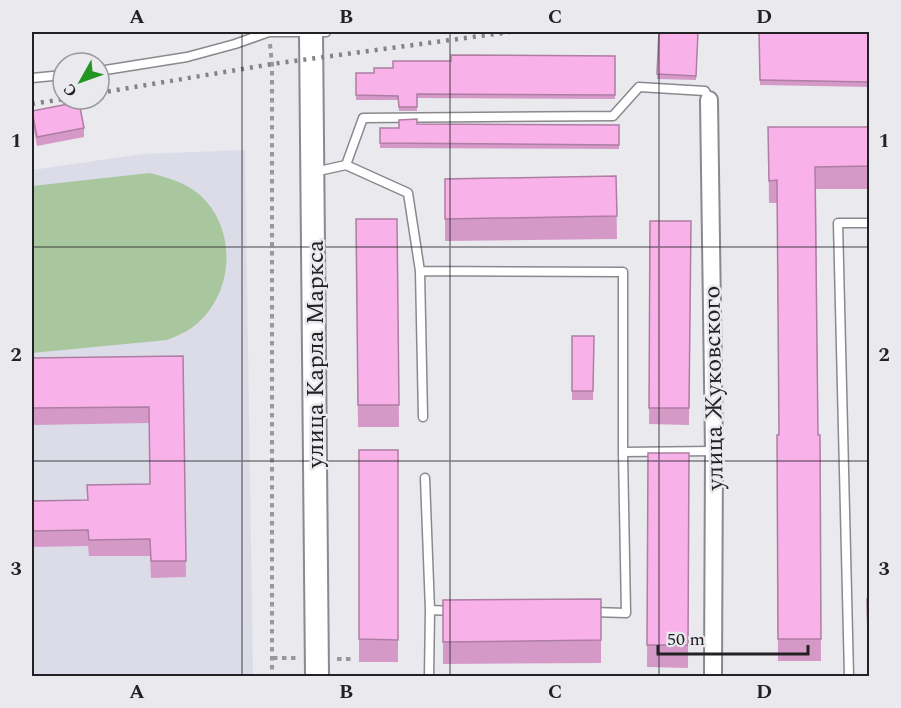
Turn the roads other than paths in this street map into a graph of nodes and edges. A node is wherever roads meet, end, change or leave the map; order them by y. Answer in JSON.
{"nodes":[{"id":1,"x":269,"y":32,"type":"edge"},
{"id":2,"x":312,"y":32,"type":"edge"},
{"id":3,"x":326,"y":32,"type":"edge"},
{"id":4,"x":111,"y":69,"type":"edge"},
{"id":5,"x":51,"y":76,"type":"edge"},
{"id":6,"x":32,"y":78,"type":"edge"},
{"id":7,"x":709,"y":100,"type":"joint"},
{"id":8,"x":346,"y":165,"type":"junction"},
{"id":9,"x":313,"y":172,"type":"junction"},
{"id":10,"x":870,"y":223,"type":"edge"},
{"id":11,"x":420,"y":271,"type":"junction"},
{"id":12,"x":423,"y":417,"type":"dead end"},
{"id":13,"x":714,"y":451,"type":"junction"},
{"id":14,"x":623,"y":452,"type":"junction"},
{"id":15,"x":425,"y":478,"type":"dead end"},
{"id":16,"x":430,"y":610,"type":"junction"},
{"id":17,"x":465,"y":611,"type":"edge"},
{"id":18,"x":580,"y":612,"type":"edge"},
{"id":19,"x":317,"y":676,"type":"edge"},
{"id":20,"x":429,"y":676,"type":"edge"},
{"id":21,"x":713,"y":676,"type":"edge"},
{"id":22,"x":849,"y":676,"type":"edge"}],
"edges":[{"from":1,"to":2,"type":"lane"},
{"from":1,"to":4,"type":"lane"},
{"from":2,"to":3,"type":"lane"},
{"from":2,"to":9,"type":"main road","name":"улица Карла Маркса"},
{"from":5,"to":6,"type":"lane"},
{"from":7,"to":8,"type":"lane"},
{"from":7,"to":13,"type":"street","name":"улица Жуковского"},
{"from":8,"to":9,"type":"lane"},
{"from":8,"to":11,"type":"lane"},
{"from":9,"to":19,"type":"main road","name":"улица Карла Маркса"},
{"from":10,"to":22,"type":"lane"},
{"from":11,"to":12,"type":"lane"},
{"from":11,"to":14,"type":"lane"},
{"from":13,"to":14,"type":"lane"},
{"from":13,"to":21,"type":"street","name":"улица Жуковского"},
{"from":14,"to":18,"type":"lane"},
{"from":15,"to":16,"type":"lane"},
{"from":16,"to":17,"type":"lane"},
{"from":16,"to":20,"type":"lane"}]}
